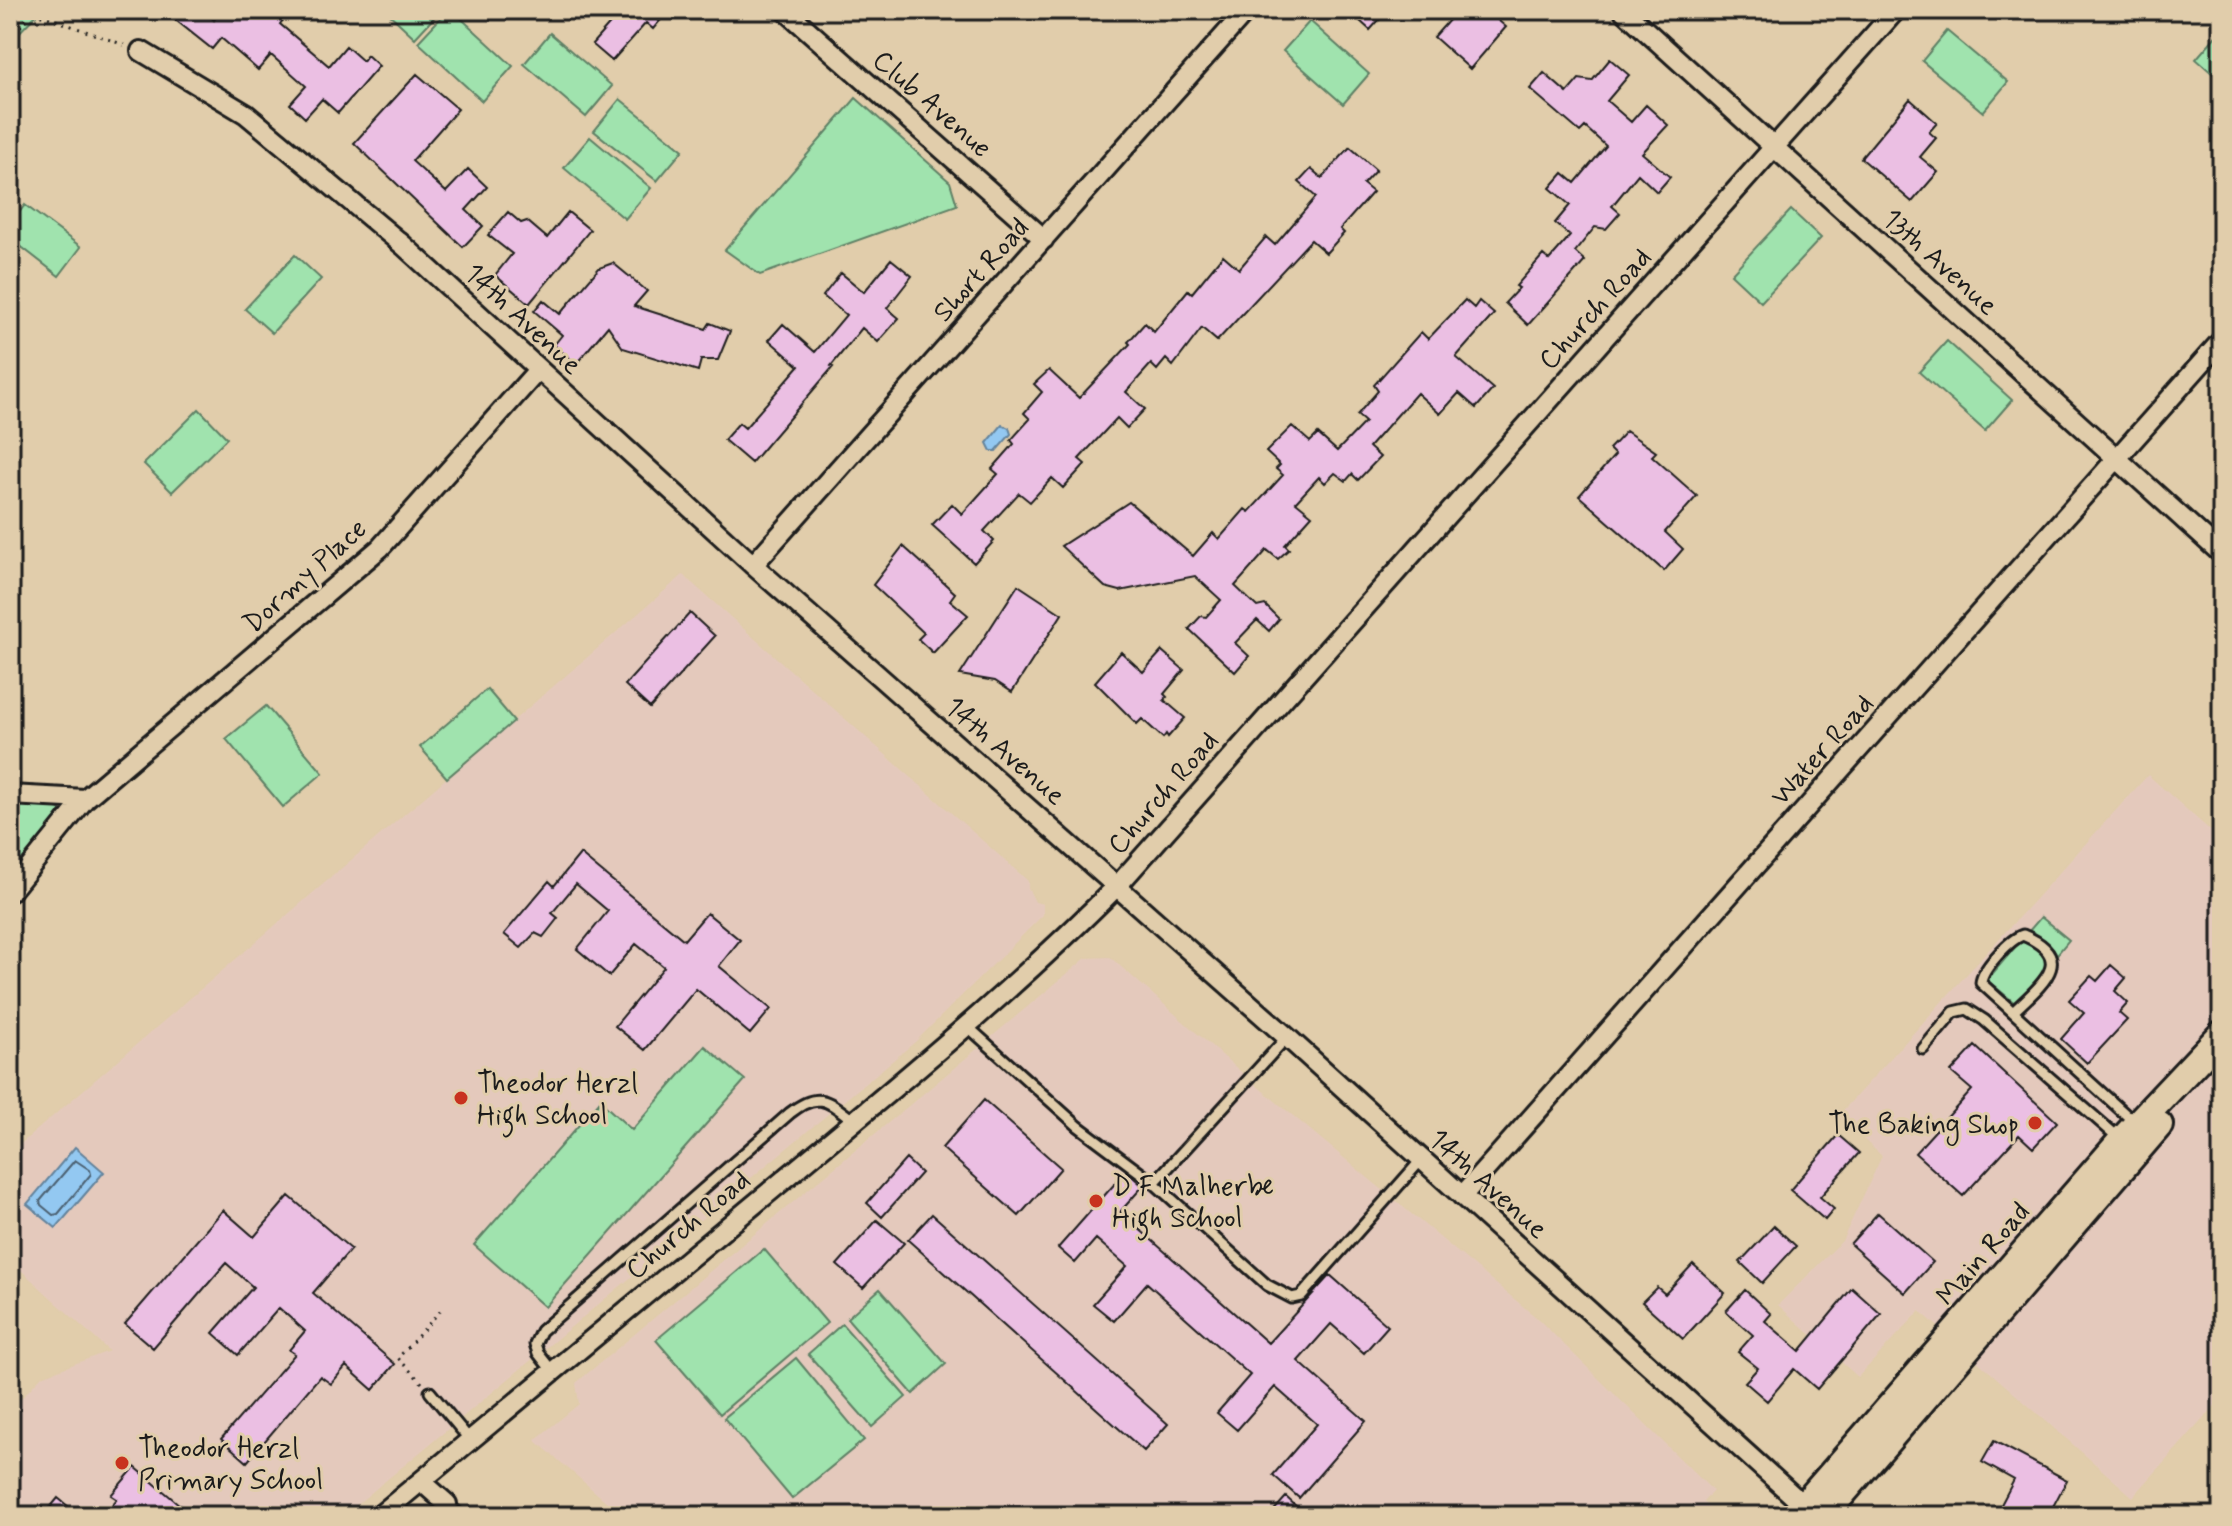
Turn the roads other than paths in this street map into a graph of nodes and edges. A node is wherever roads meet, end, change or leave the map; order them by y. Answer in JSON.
{"nodes":[{"id":1,"x":785,"y":10,"type":"edge"},
{"id":2,"x":1247,"y":10,"type":"edge"},
{"id":3,"x":1623,"y":10,"type":"edge"},
{"id":4,"x":1896,"y":10,"type":"edge"},
{"id":5,"x":141,"y":51,"type":"road end"},
{"id":6,"x":1774,"y":148,"type":"junction"},
{"id":7,"x":1044,"y":239,"type":"junction"},
{"id":8,"x":2222,"y":340,"type":"edge"},
{"id":9,"x":538,"y":370,"type":"junction"},
{"id":10,"x":2118,"y":457,"type":"junction"},
{"id":11,"x":2222,"y":554,"type":"edge"},
{"id":12,"x":753,"y":565,"type":"junction"},
{"id":13,"x":10,"y":795,"type":"edge"},
{"id":14,"x":85,"y":799,"type":"junction"},
{"id":15,"x":1118,"y":885,"type":"junction"},
{"id":16,"x":10,"y":892,"type":"edge"},
{"id":17,"x":2013,"y":1012,"type":"junction"},
{"id":18,"x":966,"y":1025,"type":"junction"},
{"id":19,"x":2222,"y":1034,"type":"edge"},
{"id":20,"x":1287,"y":1037,"type":"junction"},
{"id":21,"x":1923,"y":1049,"type":"dead end"},
{"id":22,"x":2222,"y":1051,"type":"edge"},
{"id":23,"x":854,"y":1121,"type":"junction"},
{"id":24,"x":2129,"y":1132,"type":"junction"},
{"id":25,"x":1422,"y":1159,"type":"junction"},
{"id":26,"x":1154,"y":1183,"type":"junction"},
{"id":27,"x":1462,"y":1196,"type":"junction"},
{"id":28,"x":553,"y":1372,"type":"junction"},
{"id":29,"x":430,"y":1392,"type":"road end"},
{"id":30,"x":470,"y":1440,"type":"junction"},
{"id":31,"x":421,"y":1481,"type":"junction"},
{"id":32,"x":447,"y":1504,"type":"joint"},
{"id":33,"x":1809,"y":1514,"type":"edge"},
{"id":34,"x":379,"y":1516,"type":"edge"},
{"id":35,"x":462,"y":1516,"type":"edge"}],
"edges":[{"from":1,"to":7,"type":"street","name":"Club Avenue"},
{"from":2,"to":7,"type":"street","name":"Short Road"},
{"from":3,"to":6,"type":"street","name":"13th Avenue"},
{"from":4,"to":6,"type":"street","name":"Church Road"},
{"from":5,"to":9,"type":"street","name":"14th Avenue"},
{"from":6,"to":10,"type":"street","name":"13th Avenue"},
{"from":6,"to":15,"type":"street","name":"Church Road"},
{"from":7,"to":12,"type":"street","name":"Short Road"},
{"from":8,"to":10,"type":"street","name":"Water Road"},
{"from":9,"to":12,"type":"street","name":"14th Avenue"},
{"from":9,"to":14,"type":"street","name":"Dormy Place"},
{"from":10,"to":11,"type":"street","name":"13th Avenue"},
{"from":10,"to":27,"type":"street","name":"Water Road"},
{"from":12,"to":15,"type":"street","name":"14th Avenue"},
{"from":13,"to":14,"type":"street"},
{"from":14,"to":16,"type":"street","name":"Dormy Place"},
{"from":15,"to":18,"type":"street","name":"Church Road"},
{"from":15,"to":20,"type":"street","name":"14th Avenue"},
{"from":17,"to":17,"type":"lane"},
{"from":17,"to":24,"type":"lane"},
{"from":18,"to":23,"type":"street","name":"Church Road"},
{"from":18,"to":26,"type":"lane"},
{"from":19,"to":24,"type":"main road","name":"Main Road"},
{"from":20,"to":25,"type":"street","name":"14th Avenue"},
{"from":20,"to":26,"type":"lane"},
{"from":21,"to":24,"type":"lane"},
{"from":22,"to":33,"type":"main road","name":"Main Road"},
{"from":23,"to":28,"type":"street","name":"Church Road"},
{"from":23,"to":28,"type":"lane"},
{"from":24,"to":33,"type":"main road","name":"Main Road"},
{"from":25,"to":26,"type":"lane"},
{"from":25,"to":27,"type":"street","name":"14th Avenue"},
{"from":27,"to":33,"type":"street","name":"14th Avenue"},
{"from":28,"to":30,"type":"street","name":"Church Road"},
{"from":29,"to":30,"type":"lane"},
{"from":30,"to":31,"type":"street","name":"Church Road"},
{"from":31,"to":32,"type":"street"},
{"from":31,"to":34,"type":"street","name":"Church Road"},
{"from":32,"to":35,"type":"lane"}]}
